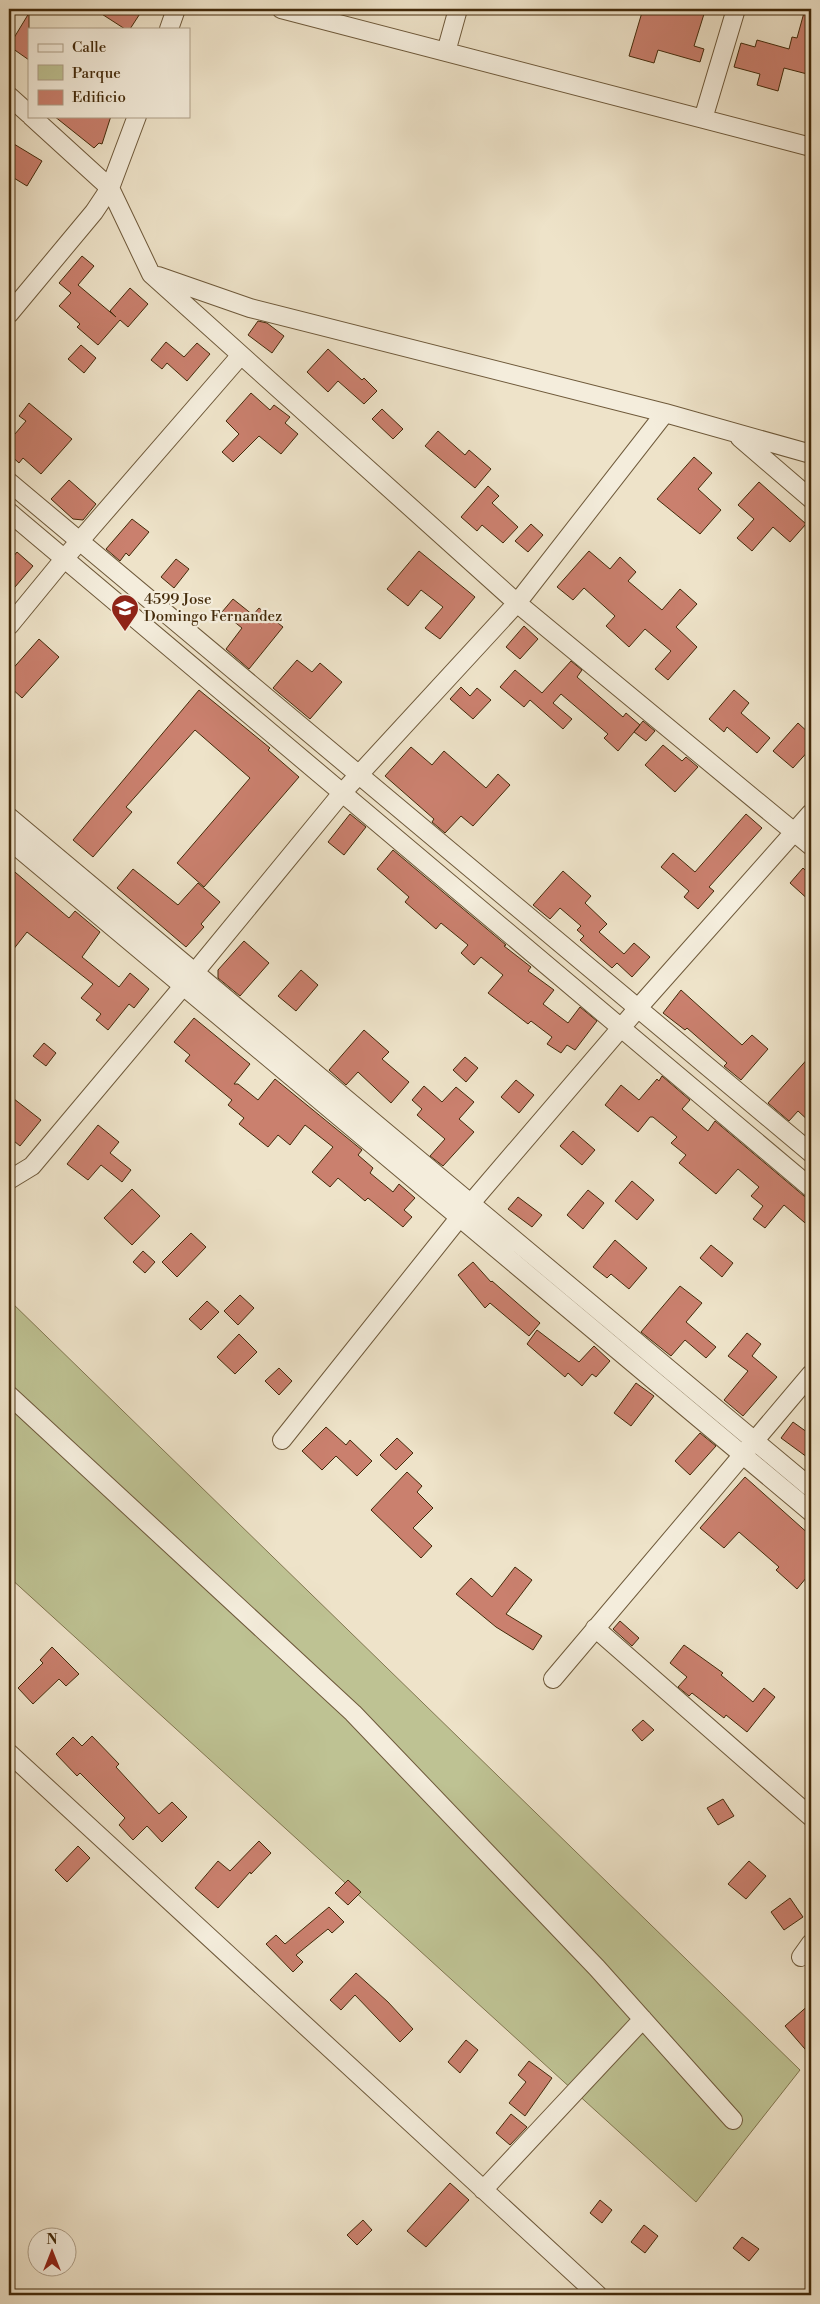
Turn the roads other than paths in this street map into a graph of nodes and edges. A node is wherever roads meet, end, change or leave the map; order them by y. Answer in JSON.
{"nodes":[{"id":1,"x":176,"y":9,"type":"edge"},
{"id":2,"x":281,"y":9,"type":"edge"},
{"id":3,"x":458,"y":9,"type":"edge"},
{"id":4,"x":736,"y":9,"type":"edge"},
{"id":5,"x":169,"y":28,"type":"edge"},
{"id":6,"x":446,"y":52,"type":"junction"},
{"id":7,"x":9,"y":96,"type":"edge"},
{"id":8,"x":28,"y":113,"type":"edge"},
{"id":9,"x":33,"y":118,"type":"edge"},
{"id":10,"x":135,"y":118,"type":"edge"},
{"id":11,"x":703,"y":119,"type":"junction"},
{"id":12,"x":811,"y":147,"type":"edge"},
{"id":13,"x":110,"y":188,"type":"junction"},
{"id":14,"x":151,"y":274,"type":"junction"},
{"id":15,"x":9,"y":314,"type":"edge"},
{"id":16,"x":242,"y":355,"type":"junction"},
{"id":17,"x":665,"y":413,"type":"junction"},
{"id":18,"x":736,"y":434,"type":"junction"},
{"id":19,"x":811,"y":454,"type":"edge"},
{"id":20,"x":9,"y":482,"type":"edge"},
{"id":21,"x":811,"y":499,"type":"edge"},
{"id":22,"x":9,"y":512,"type":"edge"},
{"id":23,"x":80,"y":542,"type":"junction"},
{"id":24,"x":64,"y":558,"type":"junction"},
{"id":25,"x":516,"y":603,"type":"junction"},
{"id":26,"x":9,"y":626,"type":"edge"},
{"id":27,"x":360,"y":776,"type":"junction"},
{"id":28,"x":342,"y":793,"type":"junction"},
{"id":29,"x":811,"y":813,"type":"edge"},
{"id":30,"x":9,"y":816,"type":"edge"},
{"id":31,"x":794,"y":832,"type":"junction"},
{"id":32,"x":9,"y":840,"type":"edge"},
{"id":33,"x":811,"y":846,"type":"edge"},
{"id":34,"x":195,"y":972,"type":"junction"},
{"id":35,"x":183,"y":986,"type":"junction"},
{"id":36,"x":638,"y":1008,"type":"junction"},
{"id":37,"x":622,"y":1028,"type":"junction"},
{"id":38,"x":811,"y":1153,"type":"edge"},
{"id":39,"x":9,"y":1180,"type":"edge"},
{"id":40,"x":811,"y":1188,"type":"edge"},
{"id":41,"x":471,"y":1203,"type":"junction"},
{"id":42,"x":460,"y":1218,"type":"junction"},
{"id":43,"x":811,"y":1374,"type":"edge"},
{"id":44,"x":9,"y":1395,"type":"edge"},
{"id":45,"x":282,"y":1440,"type":"dead end"},
{"id":46,"x":754,"y":1440,"type":"junction"},
{"id":47,"x":742,"y":1454,"type":"junction"},
{"id":48,"x":811,"y":1488,"type":"edge"},
{"id":49,"x":811,"y":1512,"type":"edge"},
{"id":50,"x":595,"y":1628,"type":"junction"},
{"id":51,"x":553,"y":1679,"type":"dead end"},
{"id":52,"x":9,"y":1753,"type":"edge"},
{"id":53,"x":811,"y":1817,"type":"edge"},
{"id":54,"x":643,"y":2019,"type":"junction"},
{"id":55,"x":733,"y":2120,"type":"dead end"},
{"id":56,"x":483,"y":2190,"type":"junction"},
{"id":57,"x":598,"y":2295,"type":"edge"}],
"edges":[{"from":1,"to":5,"type":"street"},
{"from":2,"to":6,"type":"street"},
{"from":3,"to":6,"type":"street"},
{"from":4,"to":11,"type":"street"},
{"from":6,"to":11,"type":"street"},
{"from":7,"to":8,"type":"street"},
{"from":9,"to":13,"type":"street"},
{"from":10,"to":13,"type":"street"},
{"from":11,"to":12,"type":"street"},
{"from":13,"to":14,"type":"street"},
{"from":13,"to":15,"type":"street"},
{"from":14,"to":16,"type":"street"},
{"from":14,"to":17,"type":"street"},
{"from":16,"to":23,"type":"street"},
{"from":16,"to":25,"type":"street"},
{"from":17,"to":18,"type":"street"},
{"from":17,"to":25,"type":"street"},
{"from":18,"to":19,"type":"street"},
{"from":18,"to":21,"type":"street"},
{"from":20,"to":23,"type":"street"},
{"from":22,"to":24,"type":"street"},
{"from":23,"to":24,"type":"street"},
{"from":23,"to":27,"type":"street"},
{"from":24,"to":26,"type":"street"},
{"from":24,"to":28,"type":"street"},
{"from":25,"to":27,"type":"street"},
{"from":25,"to":31,"type":"street"},
{"from":27,"to":28,"type":"street"},
{"from":27,"to":36,"type":"street"},
{"from":28,"to":34,"type":"street"},
{"from":28,"to":37,"type":"street"},
{"from":29,"to":31,"type":"street"},
{"from":30,"to":34,"type":"street"},
{"from":31,"to":33,"type":"street"},
{"from":31,"to":36,"type":"street"},
{"from":32,"to":35,"type":"street"},
{"from":34,"to":35,"type":"street"},
{"from":34,"to":41,"type":"street"},
{"from":35,"to":39,"type":"street"},
{"from":35,"to":42,"type":"street"},
{"from":36,"to":37,"type":"street"},
{"from":36,"to":38,"type":"street"},
{"from":37,"to":40,"type":"street"},
{"from":37,"to":41,"type":"street"},
{"from":41,"to":42,"type":"street"},
{"from":41,"to":46,"type":"street"},
{"from":42,"to":45,"type":"street"},
{"from":42,"to":47,"type":"street"},
{"from":43,"to":46,"type":"street"},
{"from":44,"to":54,"type":"street"},
{"from":46,"to":47,"type":"street"},
{"from":46,"to":48,"type":"street"},
{"from":47,"to":49,"type":"street"},
{"from":47,"to":50,"type":"street"},
{"from":50,"to":51,"type":"street"},
{"from":50,"to":53,"type":"street"},
{"from":52,"to":56,"type":"street"},
{"from":54,"to":55,"type":"street"},
{"from":54,"to":56,"type":"street"},
{"from":56,"to":57,"type":"street"}]}
